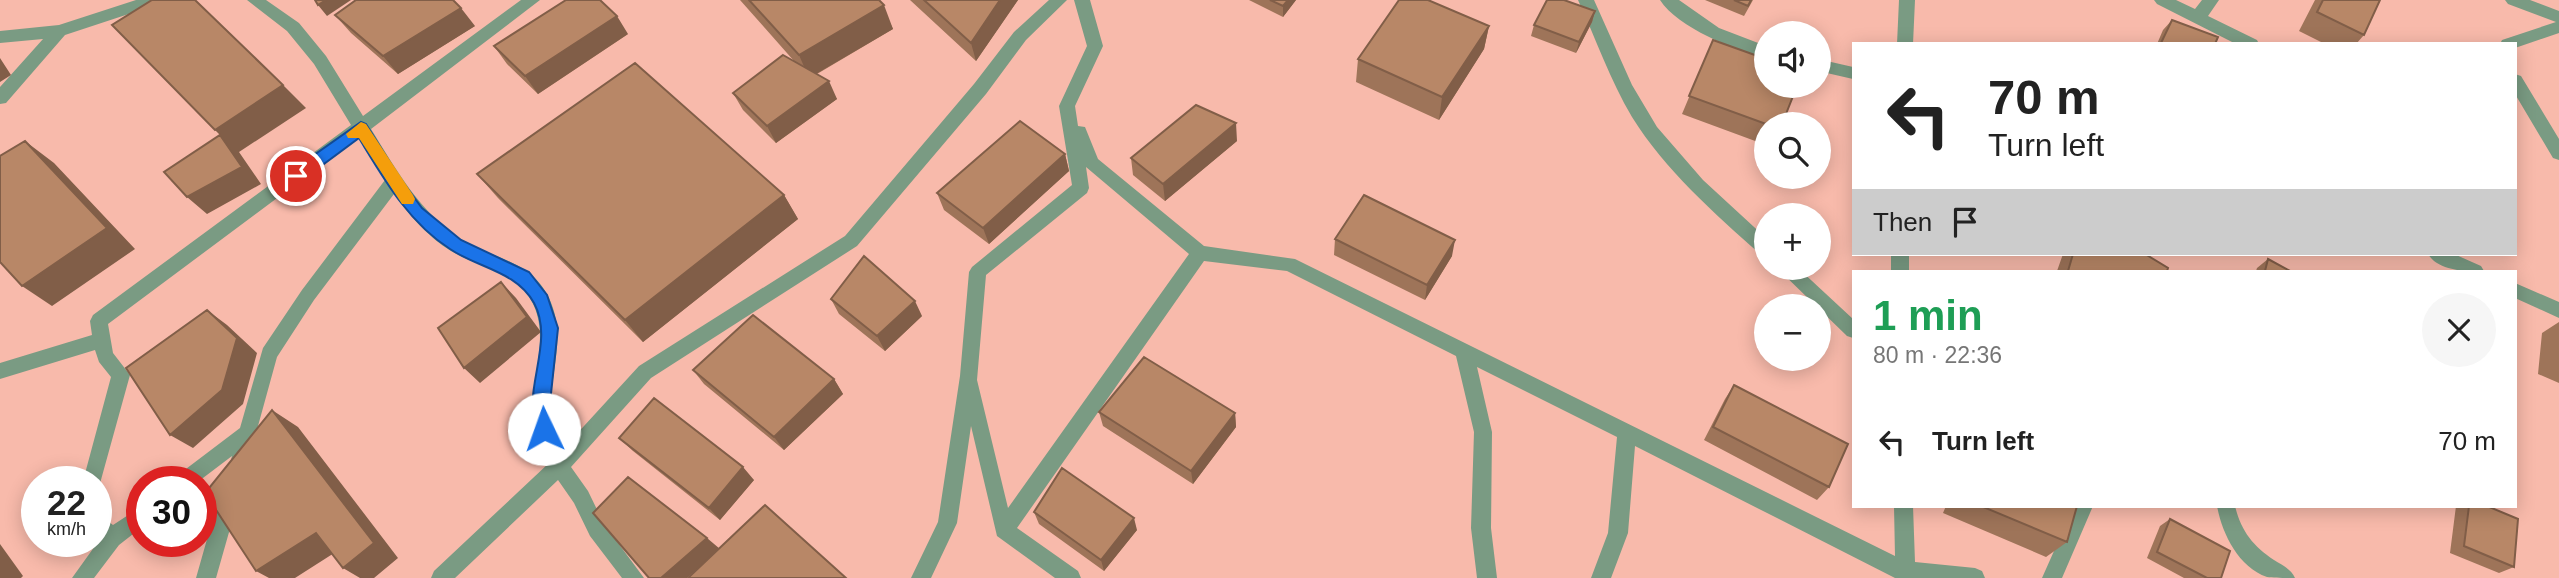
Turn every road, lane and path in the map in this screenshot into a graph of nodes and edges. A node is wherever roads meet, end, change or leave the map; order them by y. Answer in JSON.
{"nodes":[{"id":1,"x":154,"y":0,"type":"edge"},
{"id":2,"x":255,"y":0,"type":"edge"},
{"id":3,"x":532,"y":0,"type":"edge"},
{"id":4,"x":1059,"y":0,"type":"edge"},
{"id":5,"x":1082,"y":0,"type":"edge"},
{"id":6,"x":1586,"y":0,"type":"edge"},
{"id":7,"x":1668,"y":0,"type":"edge"},
{"id":8,"x":1907,"y":0,"type":"edge"},
{"id":9,"x":2162,"y":0,"type":"edge"},
{"id":10,"x":2211,"y":0,"type":"edge"},
{"id":11,"x":2513,"y":0,"type":"edge"},
{"id":12,"x":2198,"y":17,"type":"junction"},
{"id":13,"x":2559,"y":17,"type":"edge"},
{"id":14,"x":2559,"y":27,"type":"edge"},
{"id":15,"x":59,"y":31,"type":"junction"},
{"id":16,"x":0,"y":37,"type":"edge"},
{"id":17,"x":1905,"y":42,"type":"edge"},
{"id":18,"x":2247,"y":42,"type":"edge"},
{"id":19,"x":2514,"y":42,"type":"edge"},
{"id":20,"x":1754,"y":49,"type":"edge"},
{"id":21,"x":1831,"y":68,"type":"edge"},
{"id":22,"x":1852,"y":73,"type":"edge"},
{"id":23,"x":2517,"y":83,"type":"edge"},
{"id":24,"x":0,"y":98,"type":"edge"},
{"id":25,"x":1068,"y":106,"type":"junction"},
{"id":26,"x":361,"y":128,"type":"junction"},
{"id":27,"x":2559,"y":153,"type":"edge"},
{"id":28,"x":394,"y":181,"type":"junction"},
{"id":29,"x":1754,"y":238,"type":"edge"},
{"id":30,"x":1200,"y":253,"type":"junction"},
{"id":31,"x":2441,"y":256,"type":"edge"},
{"id":32,"x":2473,"y":270,"type":"edge"},
{"id":33,"x":1799,"y":280,"type":"edge"},
{"id":34,"x":2517,"y":291,"type":"edge"},
{"id":35,"x":2559,"y":310,"type":"edge"},
{"id":36,"x":1852,"y":329,"type":"edge"},
{"id":37,"x":103,"y":340,"type":"junction"},
{"id":38,"x":1464,"y":351,"type":"junction"},
{"id":39,"x":0,"y":371,"type":"edge"},
{"id":40,"x":969,"y":376,"type":"junction"},
{"id":41,"x":1627,"y":432,"type":"junction"},
{"id":42,"x":247,"y":433,"type":"junction"},
{"id":43,"x":96,"y":466,"type":"edge"},
{"id":44,"x":204,"y":466,"type":"edge"},
{"id":45,"x":559,"y":466,"type":"junction"},
{"id":46,"x":1904,"y":508,"type":"edge"},
{"id":47,"x":2082,"y":508,"type":"edge"},
{"id":48,"x":2226,"y":508,"type":"edge"},
{"id":49,"x":126,"y":527,"type":"edge"},
{"id":50,"x":1004,"y":530,"type":"junction"},
{"id":51,"x":112,"y":538,"type":"edge"},
{"id":52,"x":98,"y":557,"type":"edge"},
{"id":53,"x":1909,"y":575,"type":"edge"},
{"id":54,"x":82,"y":578,"type":"edge"},
{"id":55,"x":206,"y":578,"type":"edge"},
{"id":56,"x":441,"y":578,"type":"edge"},
{"id":57,"x":634,"y":578,"type":"edge"},
{"id":58,"x":921,"y":578,"type":"edge"},
{"id":59,"x":1071,"y":578,"type":"edge"},
{"id":60,"x":1487,"y":578,"type":"edge"},
{"id":61,"x":1601,"y":578,"type":"edge"},
{"id":62,"x":1975,"y":578,"type":"edge"},
{"id":63,"x":2052,"y":578,"type":"edge"},
{"id":64,"x":2285,"y":578,"type":"edge"}],
"edges":[{"from":1,"to":15,"type":"street"},
{"from":2,"to":26,"type":"street"},
{"from":3,"to":26,"type":"street"},
{"from":4,"to":45,"type":"street"},
{"from":5,"to":25,"type":"street"},
{"from":6,"to":29,"type":"street"},
{"from":7,"to":20,"type":"street"},
{"from":8,"to":17,"type":"street"},
{"from":9,"to":12,"type":"street"},
{"from":10,"to":12,"type":"street"},
{"from":11,"to":13,"type":"street"},
{"from":12,"to":18,"type":"street"},
{"from":14,"to":19,"type":"street"},
{"from":15,"to":16,"type":"street"},
{"from":15,"to":24,"type":"street"},
{"from":21,"to":22,"type":"street"},
{"from":23,"to":27,"type":"street"},
{"from":25,"to":30,"type":"street"},
{"from":25,"to":40,"type":"street"},
{"from":26,"to":28,"type":"street"},
{"from":26,"to":37,"type":"street"},
{"from":28,"to":42,"type":"street"},
{"from":28,"to":45,"type":"street"},
{"from":30,"to":38,"type":"street"},
{"from":30,"to":50,"type":"street"},
{"from":31,"to":32,"type":"street"},
{"from":33,"to":36,"type":"street"},
{"from":34,"to":35,"type":"street"},
{"from":37,"to":39,"type":"street"},
{"from":37,"to":43,"type":"street"},
{"from":38,"to":41,"type":"street"},
{"from":38,"to":60,"type":"street"},
{"from":40,"to":50,"type":"street"},
{"from":40,"to":58,"type":"street"},
{"from":41,"to":53,"type":"street"},
{"from":41,"to":61,"type":"street"},
{"from":42,"to":44,"type":"street"},
{"from":42,"to":55,"type":"street"},
{"from":45,"to":56,"type":"street"},
{"from":45,"to":57,"type":"street"},
{"from":46,"to":53,"type":"street"},
{"from":47,"to":63,"type":"street"},
{"from":48,"to":64,"type":"street"},
{"from":49,"to":51,"type":"street"},
{"from":50,"to":59,"type":"street"},
{"from":52,"to":54,"type":"street"},
{"from":53,"to":62,"type":"street"}]}
